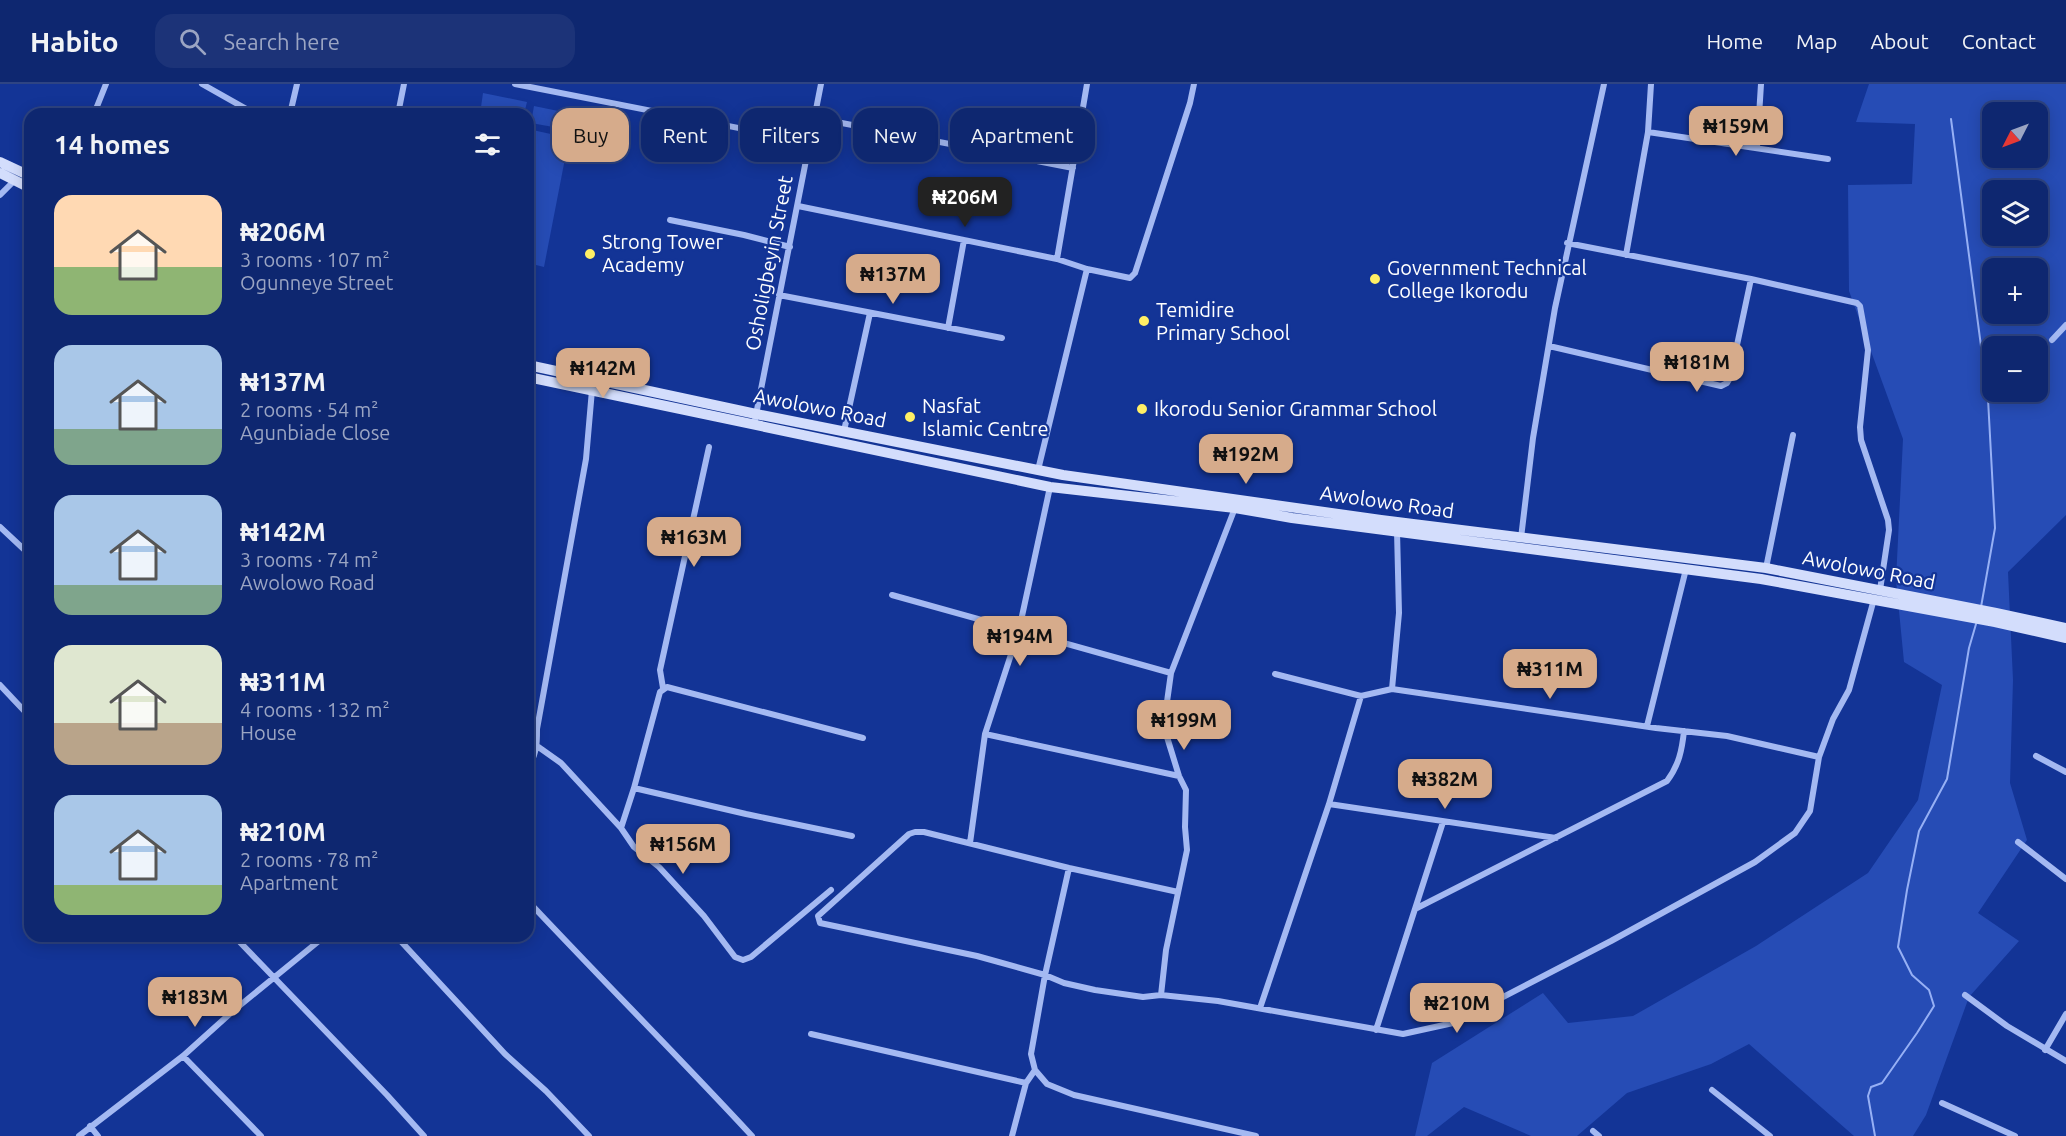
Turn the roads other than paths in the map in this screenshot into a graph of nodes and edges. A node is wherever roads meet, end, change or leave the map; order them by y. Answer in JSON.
{"nodes":[{"id":1,"x":106,"y":84,"type":"edge"},
{"id":2,"x":202,"y":84,"type":"edge"},
{"id":3,"x":297,"y":84,"type":"edge"},
{"id":4,"x":404,"y":84,"type":"edge"},
{"id":5,"x":515,"y":84,"type":"edge"},
{"id":6,"x":821,"y":84,"type":"edge"},
{"id":7,"x":1087,"y":84,"type":"edge"},
{"id":8,"x":1194,"y":84,"type":"edge"},
{"id":9,"x":1604,"y":84,"type":"edge"},
{"id":10,"x":1651,"y":84,"type":"edge"},
{"id":11,"x":1761,"y":84,"type":"edge"},
{"id":12,"x":96,"y":108,"type":"edge"},
{"id":13,"x":244,"y":108,"type":"edge"},
{"id":14,"x":291,"y":108,"type":"edge"},
{"id":15,"x":399,"y":108,"type":"edge"},
{"id":16,"x":817,"y":108,"type":"edge"},
{"id":17,"x":841,"y":123,"type":"edge"},
{"id":18,"x":740,"y":128,"type":"edge"},
{"id":19,"x":1648,"y":132,"type":"junction"},
{"id":20,"x":1757,"y":148,"type":"junction"},
{"id":21,"x":1828,"y":159,"type":"dead end"},
{"id":22,"x":0,"y":162,"type":"edge"},
{"id":23,"x":806,"y":162,"type":"edge"},
{"id":24,"x":1073,"y":168,"type":"junction"},
{"id":25,"x":0,"y":173,"type":"edge"},
{"id":26,"x":24,"y":173,"type":"edge"},
{"id":27,"x":15,"y":180,"type":"junction"},
{"id":28,"x":24,"y":185,"type":"edge"},
{"id":29,"x":0,"y":195,"type":"edge"},
{"id":30,"x":798,"y":206,"type":"junction"},
{"id":31,"x":670,"y":220,"type":"dead end"},
{"id":32,"x":964,"y":240,"type":"junction"},
{"id":33,"x":1568,"y":243,"type":"junction"},
{"id":34,"x":790,"y":247,"type":"junction"},
{"id":35,"x":1626,"y":255,"type":"junction"},
{"id":36,"x":1057,"y":259,"type":"junction"},
{"id":37,"x":1087,"y":269,"type":"junction"},
{"id":38,"x":1751,"y":279,"type":"junction"},
{"id":39,"x":780,"y":295,"type":"junction"},
{"id":40,"x":870,"y":313,"type":"junction"},
{"id":41,"x":2066,"y":326,"type":"edge"},
{"id":42,"x":948,"y":328,"type":"junction"},
{"id":43,"x":1002,"y":338,"type":"dead end"},
{"id":44,"x":2052,"y":340,"type":"dead end"},
{"id":45,"x":1550,"y":346,"type":"junction"},
{"id":46,"x":534,"y":366,"type":"edge"},
{"id":47,"x":534,"y":378,"type":"edge"},
{"id":48,"x":593,"y":384,"type":"junction"},
{"id":49,"x":755,"y":419,"type":"junction"},
{"id":50,"x":844,"y":431,"type":"junction"},
{"id":51,"x":1793,"y":435,"type":"dead end"},
{"id":52,"x":709,"y":447,"type":"dead end"},
{"id":53,"x":1038,"y":470,"type":"junction"},
{"id":54,"x":1050,"y":486,"type":"junction"},
{"id":55,"x":1234,"y":508,"type":"junction"},
{"id":56,"x":1271,"y":509,"type":"junction"},
{"id":57,"x":0,"y":527,"type":"edge"},
{"id":58,"x":1397,"y":531,"type":"junction"},
{"id":59,"x":1521,"y":538,"type":"junction"},
{"id":60,"x":24,"y":549,"type":"edge"},
{"id":61,"x":1767,"y":568,"type":"junction"},
{"id":62,"x":1686,"y":569,"type":"junction"},
{"id":63,"x":892,"y":595,"type":"dead end"},
{"id":64,"x":1877,"y":595,"type":"junction"},
{"id":65,"x":1996,"y":617,"type":"junction"},
{"id":66,"x":2066,"y":628,"type":"edge"},
{"id":67,"x":1019,"y":630,"type":"junction"},
{"id":68,"x":2066,"y":638,"type":"edge"},
{"id":69,"x":1171,"y":673,"type":"junction"},
{"id":70,"x":1275,"y":674,"type":"dead end"},
{"id":71,"x":0,"y":685,"type":"edge"},
{"id":72,"x":663,"y":688,"type":"junction"},
{"id":73,"x":1392,"y":688,"type":"junction"},
{"id":74,"x":1361,"y":696,"type":"junction"},
{"id":75,"x":24,"y":711,"type":"edge"},
{"id":76,"x":1647,"y":726,"type":"junction"},
{"id":77,"x":1684,"y":731,"type":"junction"},
{"id":78,"x":985,"y":734,"type":"junction"},
{"id":79,"x":863,"y":738,"type":"dead end"},
{"id":80,"x":537,"y":746,"type":"junction"},
{"id":81,"x":2036,"y":756,"type":"dead end"},
{"id":82,"x":534,"y":757,"type":"edge"},
{"id":83,"x":1819,"y":757,"type":"junction"},
{"id":84,"x":2066,"y":772,"type":"edge"},
{"id":85,"x":1179,"y":776,"type":"junction"},
{"id":86,"x":634,"y":788,"type":"junction"},
{"id":87,"x":1329,"y":804,"type":"junction"},
{"id":88,"x":1443,"y":822,"type":"junction"},
{"id":89,"x":621,"y":828,"type":"junction"},
{"id":90,"x":852,"y":836,"type":"dead end"},
{"id":91,"x":1557,"y":838,"type":"junction"},
{"id":92,"x":2018,"y":842,"type":"dead end"},
{"id":93,"x":970,"y":843,"type":"junction"},
{"id":94,"x":1069,"y":868,"type":"junction"},
{"id":95,"x":2066,"y":879,"type":"edge"},
{"id":96,"x":831,"y":890,"type":"dead end"},
{"id":97,"x":1178,"y":892,"type":"junction"},
{"id":98,"x":534,"y":906,"type":"edge"},
{"id":99,"x":1417,"y":908,"type":"junction"},
{"id":100,"x":240,"y":942,"type":"edge"},
{"id":101,"x":318,"y":942,"type":"edge"},
{"id":102,"x":402,"y":942,"type":"edge"},
{"id":103,"x":1045,"y":975,"type":"junction"},
{"id":104,"x":274,"y":979,"type":"junction"},
{"id":105,"x":1161,"y":995,"type":"junction"},
{"id":106,"x":1965,"y":995,"type":"dead end"},
{"id":107,"x":1260,"y":1008,"type":"junction"},
{"id":108,"x":2066,"y":1014,"type":"edge"},
{"id":109,"x":1376,"y":1030,"type":"junction"},
{"id":110,"x":811,"y":1034,"type":"dead end"},
{"id":111,"x":2045,"y":1050,"type":"junction"},
{"id":112,"x":183,"y":1056,"type":"junction"},
{"id":113,"x":2066,"y":1061,"type":"edge"},
{"id":114,"x":1035,"y":1070,"type":"junction"},
{"id":115,"x":1026,"y":1083,"type":"junction"},
{"id":116,"x":1712,"y":1090,"type":"dead end"},
{"id":117,"x":1942,"y":1104,"type":"dead end"},
{"id":118,"x":90,"y":1126,"type":"junction"},
{"id":119,"x":1593,"y":1131,"type":"dead end"},
{"id":120,"x":1225,"y":1133,"type":"edge"},
{"id":121,"x":79,"y":1136,"type":"edge"},
{"id":122,"x":98,"y":1136,"type":"edge"},
{"id":123,"x":261,"y":1136,"type":"edge"},
{"id":124,"x":424,"y":1136,"type":"edge"},
{"id":125,"x":589,"y":1136,"type":"edge"},
{"id":126,"x":752,"y":1136,"type":"edge"},
{"id":127,"x":1012,"y":1136,"type":"edge"},
{"id":128,"x":1256,"y":1136,"type":"edge"},
{"id":129,"x":1599,"y":1136,"type":"edge"},
{"id":130,"x":1770,"y":1136,"type":"edge"},
{"id":131,"x":2014,"y":1136,"type":"edge"}],
"edges":[{"from":1,"to":12,"type":"street"},
{"from":2,"to":13,"type":"street"},
{"from":3,"to":14,"type":"street"},
{"from":4,"to":15,"type":"street"},
{"from":5,"to":18,"type":"street"},
{"from":6,"to":16,"type":"street","name":"Osholigbeyin Street"},
{"from":7,"to":24,"type":"street"},
{"from":8,"to":37,"type":"street"},
{"from":9,"to":33,"type":"street"},
{"from":10,"to":19,"type":"street"},
{"from":11,"to":20,"type":"street"},
{"from":17,"to":24,"type":"street"},
{"from":19,"to":20,"type":"street"},
{"from":19,"to":35,"type":"street"},
{"from":20,"to":21,"type":"street"},
{"from":22,"to":26,"type":"main road"},
{"from":23,"to":30,"type":"street","name":"Osholigbeyin Street"},
{"from":24,"to":36,"type":"street"},
{"from":25,"to":27,"type":"main road"},
{"from":27,"to":28,"type":"main road"},
{"from":27,"to":29,"type":"street"},
{"from":30,"to":32,"type":"street"},
{"from":30,"to":34,"type":"street","name":"Osholigbeyin Street"},
{"from":31,"to":34,"type":"street"},
{"from":32,"to":36,"type":"street"},
{"from":32,"to":42,"type":"street"},
{"from":33,"to":35,"type":"street"},
{"from":33,"to":45,"type":"street"},
{"from":34,"to":39,"type":"street","name":"Osholigbeyin Street"},
{"from":35,"to":38,"type":"street"},
{"from":36,"to":37,"type":"street"},
{"from":37,"to":53,"type":"street"},
{"from":38,"to":45,"type":"street"},
{"from":38,"to":64,"type":"street"},
{"from":39,"to":40,"type":"street"},
{"from":39,"to":49,"type":"street","name":"Osholigbeyin Street"},
{"from":40,"to":42,"type":"street"},
{"from":40,"to":50,"type":"street"},
{"from":41,"to":44,"type":"street"},
{"from":42,"to":43,"type":"street"},
{"from":45,"to":59,"type":"street"},
{"from":46,"to":48,"type":"main road","name":"Awolowo Road"},
{"from":47,"to":48,"type":"main road","name":"Awolowo Road"},
{"from":48,"to":49,"type":"main road","name":"Awolowo Road"},
{"from":48,"to":80,"type":"street"},
{"from":49,"to":50,"type":"main road","name":"Awolowo Road"},
{"from":49,"to":54,"type":"main road","name":"Awolowo Road"},
{"from":50,"to":53,"type":"main road","name":"Awolowo Road"},
{"from":51,"to":61,"type":"street"},
{"from":52,"to":72,"type":"street"},
{"from":53,"to":56,"type":"main road","name":"Awolowo Road"},
{"from":54,"to":55,"type":"main road","name":"Awolowo Road"},
{"from":54,"to":67,"type":"street"},
{"from":55,"to":56,"type":"main road","name":"Awolowo Road"},
{"from":55,"to":69,"type":"street"},
{"from":56,"to":58,"type":"main road","name":"Awolowo Road"},
{"from":56,"to":59,"type":"main road","name":"Awolowo Road"},
{"from":57,"to":60,"type":"street"},
{"from":58,"to":62,"type":"main road","name":"Awolowo Road"},
{"from":58,"to":73,"type":"street"},
{"from":59,"to":61,"type":"main road","name":"Awolowo Road"},
{"from":61,"to":64,"type":"main road","name":"Awolowo Road"},
{"from":62,"to":64,"type":"main road","name":"Awolowo Road"},
{"from":62,"to":76,"type":"street"},
{"from":63,"to":67,"type":"street"},
{"from":64,"to":65,"type":"main road","name":"Awolowo Road"},
{"from":64,"to":83,"type":"street"},
{"from":65,"to":66,"type":"main road","name":"Awolowo Road"},
{"from":65,"to":68,"type":"main road","name":"Awolowo Road"},
{"from":67,"to":69,"type":"street"},
{"from":67,"to":78,"type":"street"},
{"from":69,"to":85,"type":"street"},
{"from":70,"to":74,"type":"street"},
{"from":71,"to":75,"type":"street"},
{"from":72,"to":79,"type":"street"},
{"from":72,"to":86,"type":"street"},
{"from":73,"to":74,"type":"street"},
{"from":73,"to":76,"type":"street"},
{"from":74,"to":87,"type":"street"},
{"from":76,"to":77,"type":"street"},
{"from":77,"to":83,"type":"street"},
{"from":77,"to":91,"type":"street"},
{"from":78,"to":85,"type":"street"},
{"from":78,"to":93,"type":"street"},
{"from":80,"to":82,"type":"street"},
{"from":80,"to":89,"type":"street"},
{"from":81,"to":84,"type":"street"},
{"from":83,"to":109,"type":"street"},
{"from":85,"to":97,"type":"street"},
{"from":86,"to":89,"type":"street"},
{"from":86,"to":90,"type":"street"},
{"from":87,"to":88,"type":"street"},
{"from":87,"to":107,"type":"street"},
{"from":88,"to":91,"type":"street"},
{"from":88,"to":99,"type":"street"},
{"from":89,"to":96,"type":"street"},
{"from":91,"to":99,"type":"street"},
{"from":92,"to":95,"type":"street"},
{"from":93,"to":94,"type":"street"},
{"from":93,"to":103,"type":"street"},
{"from":94,"to":97,"type":"street"},
{"from":94,"to":103,"type":"street"},
{"from":97,"to":105,"type":"street"},
{"from":98,"to":126,"type":"street"},
{"from":99,"to":109,"type":"street"},
{"from":100,"to":104,"type":"street"},
{"from":101,"to":104,"type":"street"},
{"from":102,"to":125,"type":"street"},
{"from":103,"to":105,"type":"street"},
{"from":103,"to":114,"type":"street"},
{"from":104,"to":112,"type":"street"},
{"from":104,"to":124,"type":"street"},
{"from":105,"to":107,"type":"street"},
{"from":106,"to":111,"type":"street"},
{"from":107,"to":109,"type":"street"},
{"from":108,"to":111,"type":"street"},
{"from":110,"to":115,"type":"street"},
{"from":111,"to":113,"type":"street"},
{"from":112,"to":118,"type":"street"},
{"from":112,"to":123,"type":"street"},
{"from":114,"to":115,"type":"street"},
{"from":114,"to":120,"type":"street"},
{"from":115,"to":127,"type":"street"},
{"from":116,"to":130,"type":"street"},
{"from":117,"to":131,"type":"street"},
{"from":118,"to":121,"type":"street"},
{"from":118,"to":122,"type":"street"},
{"from":119,"to":129,"type":"street"},
{"from":120,"to":128,"type":"street"}]}
